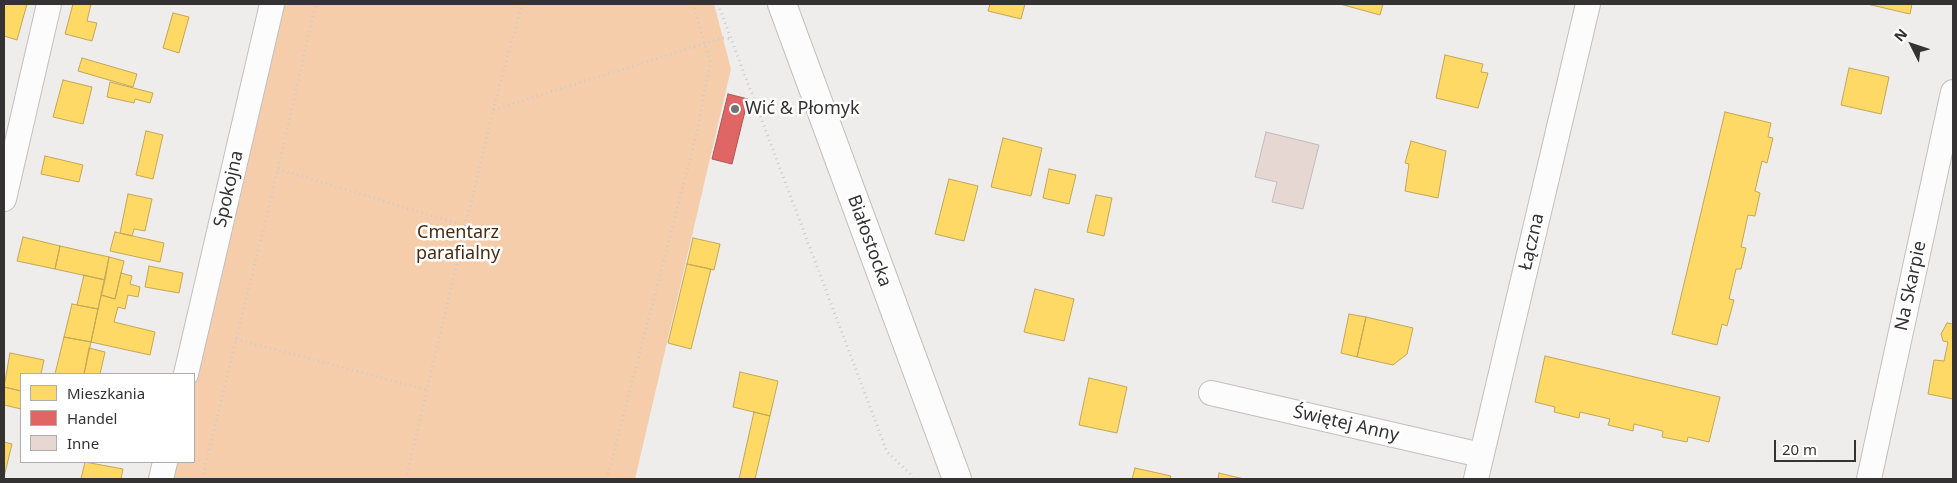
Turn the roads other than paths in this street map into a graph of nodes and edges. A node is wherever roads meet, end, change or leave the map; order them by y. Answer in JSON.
{"nodes":[{"id":1,"x":50,"y":4,"type":"edge"},
{"id":2,"x":272,"y":4,"type":"edge"},
{"id":3,"x":782,"y":4,"type":"edge"},
{"id":4,"x":1588,"y":4,"type":"edge"},
{"id":5,"x":1953,"y":92,"type":"edge"},
{"id":6,"x":4,"y":199,"type":"edge"},
{"id":7,"x":186,"y":373,"type":"edge"},
{"id":8,"x":1210,"y":393,"type":"dead end"},
{"id":9,"x":1482,"y":455,"type":"junction"},
{"id":10,"x":165,"y":463,"type":"edge"},
{"id":11,"x":161,"y":479,"type":"edge"},
{"id":12,"x":957,"y":479,"type":"edge"},
{"id":13,"x":1476,"y":479,"type":"edge"},
{"id":14,"x":1869,"y":479,"type":"edge"}],
"edges":[{"from":1,"to":6,"type":"street"},
{"from":2,"to":7,"type":"street","name":"Spokojna"},
{"from":3,"to":12,"type":"street","name":"Białostocka"},
{"from":4,"to":9,"type":"street","name":"Łączna"},
{"from":5,"to":14,"type":"street","name":"Na Skarpie"},
{"from":8,"to":9,"type":"street","name":"Świętej Anny"},
{"from":9,"to":13,"type":"street","name":"Łączna"},
{"from":10,"to":11,"type":"street"}]}
